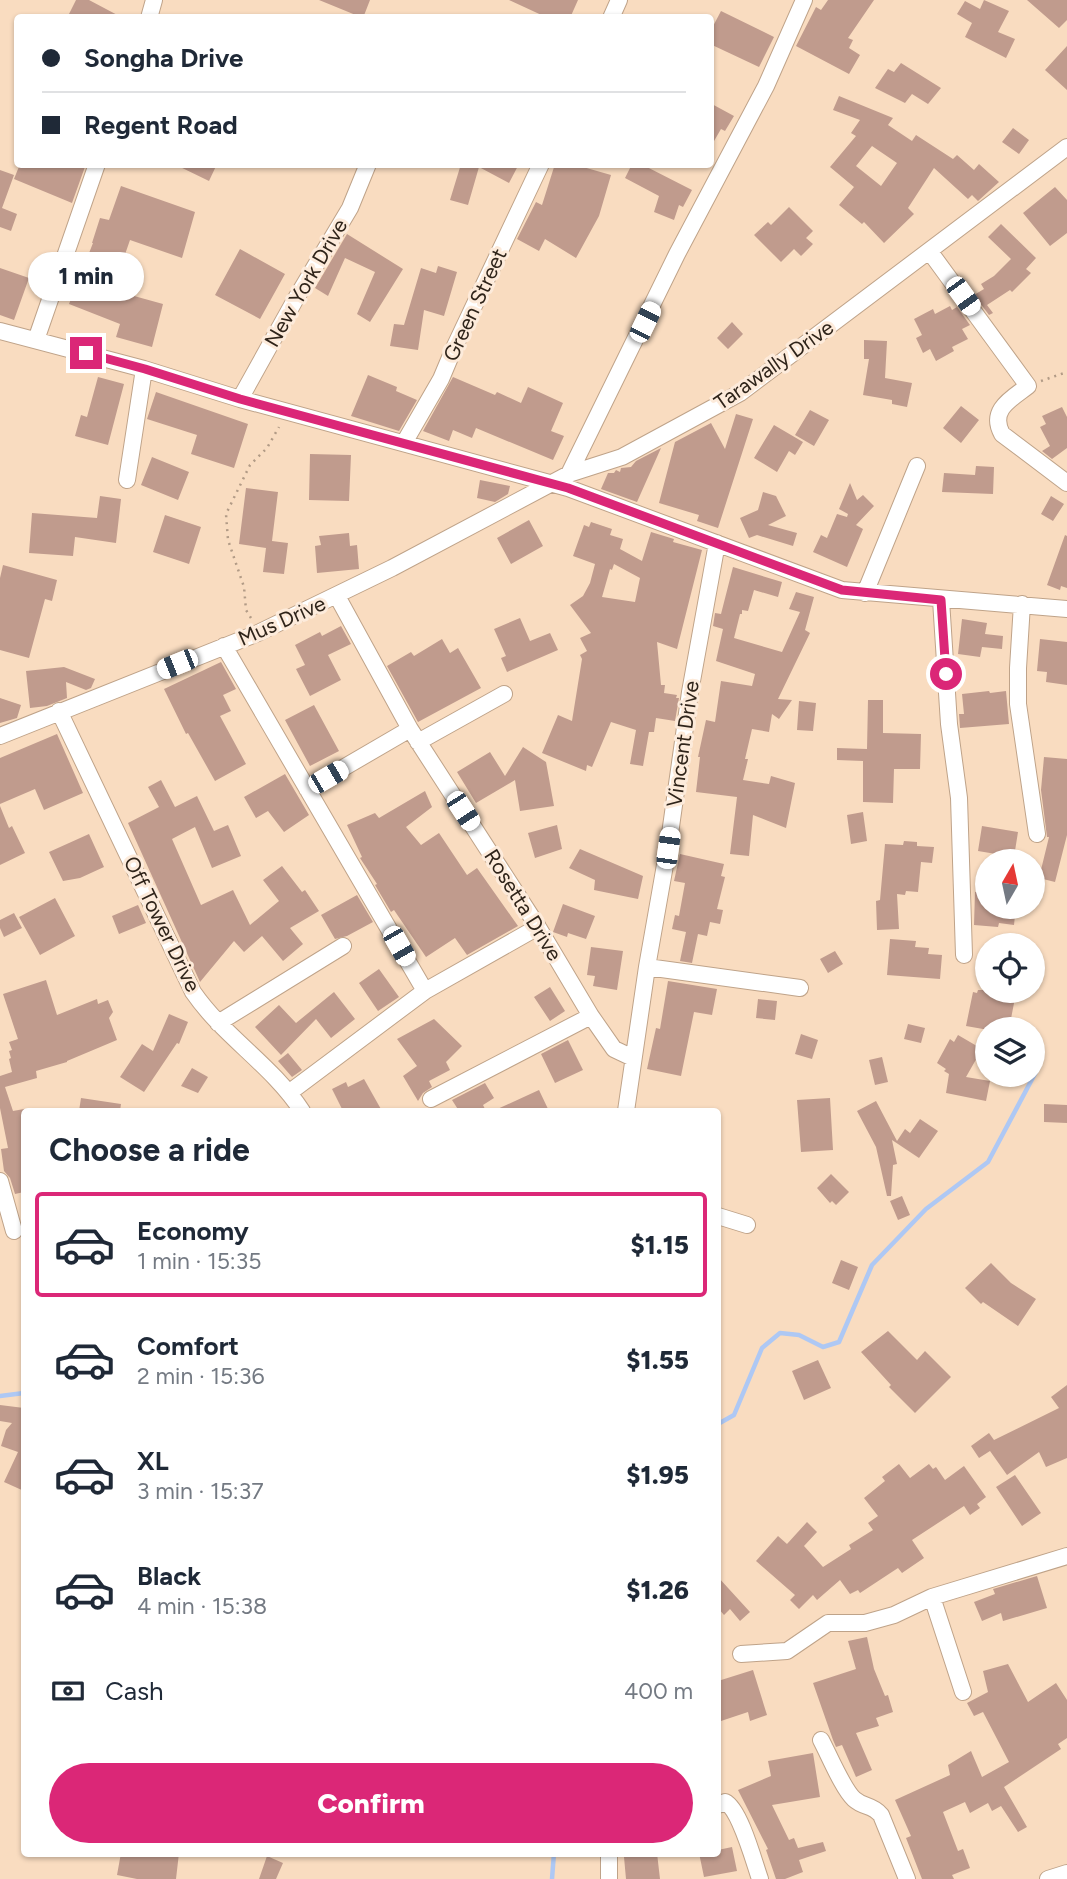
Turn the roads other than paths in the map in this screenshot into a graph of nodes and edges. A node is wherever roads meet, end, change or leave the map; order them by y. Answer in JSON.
{"nodes":[{"id":1,"x":804,"y":0,"type":"edge"},
{"id":2,"x":1067,"y":147,"type":"edge"},
{"id":3,"x":96,"y":168,"type":"edge"},
{"id":4,"x":366,"y":168,"type":"edge"},
{"id":5,"x":539,"y":168,"type":"edge"},
{"id":6,"x":930,"y":252,"type":"junction"},
{"id":7,"x":0,"y":331,"type":"edge"},
{"id":8,"x":36,"y":340,"type":"junction"},
{"id":9,"x":145,"y":369,"type":"junction"},
{"id":10,"x":240,"y":399,"type":"junction"},
{"id":11,"x":404,"y":443,"type":"junction"},
{"id":12,"x":917,"y":466,"type":"dead end"},
{"id":13,"x":569,"y":474,"type":"junction"},
{"id":14,"x":127,"y":480,"type":"dead end"},
{"id":15,"x":553,"y":483,"type":"junction"},
{"id":16,"x":1067,"y":483,"type":"edge"},
{"id":17,"x":717,"y":543,"type":"junction"},
{"id":18,"x":853,"y":592,"type":"junction"},
{"id":19,"x":337,"y":596,"type":"junction"},
{"id":20,"x":941,"y":600,"type":"junction"},
{"id":21,"x":1022,"y":604,"type":"junction"},
{"id":22,"x":1067,"y":609,"type":"edge"},
{"id":23,"x":224,"y":646,"type":"junction"},
{"id":24,"x":504,"y":694,"type":"dead end"},
{"id":25,"x":59,"y":710,"type":"junction"},
{"id":26,"x":414,"y":735,"type":"junction"},
{"id":27,"x":0,"y":736,"type":"edge"},
{"id":28,"x":307,"y":789,"type":"junction"},
{"id":29,"x":1037,"y":834,"type":"dead end"},
{"id":30,"x":538,"y":927,"type":"junction"},
{"id":31,"x":343,"y":946,"type":"dead end"},
{"id":32,"x":964,"y":955,"type":"dead end"},
{"id":33,"x":647,"y":967,"type":"junction"},
{"id":34,"x":800,"y":988,"type":"dead end"},
{"id":35,"x":425,"y":991,"type":"junction"},
{"id":36,"x":591,"y":1016,"type":"junction"},
{"id":37,"x":218,"y":1023,"type":"junction"},
{"id":38,"x":633,"y":1058,"type":"junction"},
{"id":39,"x":290,"y":1092,"type":"junction"},
{"id":40,"x":431,"y":1099,"type":"dead end"},
{"id":41,"x":300,"y":1108,"type":"edge"},
{"id":42,"x":626,"y":1108,"type":"edge"},
{"id":43,"x":0,"y":1181,"type":"edge"},
{"id":44,"x":721,"y":1217,"type":"edge"},
{"id":45,"x":747,"y":1225,"type":"dead end"},
{"id":46,"x":14,"y":1231,"type":"dead end"},
{"id":47,"x":1067,"y":1556,"type":"edge"},
{"id":48,"x":932,"y":1597,"type":"junction"},
{"id":49,"x":741,"y":1654,"type":"dead end"},
{"id":50,"x":963,"y":1692,"type":"dead end"},
{"id":51,"x":821,"y":1740,"type":"dead end"},
{"id":52,"x":721,"y":1804,"type":"edge"},
{"id":53,"x":609,"y":1857,"type":"edge"},
{"id":54,"x":1067,"y":1872,"type":"edge"},
{"id":55,"x":609,"y":1879,"type":"edge"},
{"id":56,"x":760,"y":1879,"type":"edge"},
{"id":57,"x":907,"y":1879,"type":"edge"},
{"id":58,"x":1048,"y":1879,"type":"edge"}],
"edges":[{"from":1,"to":13,"type":"street"},
{"from":2,"to":6,"type":"street","name":"Tarawally Drive"},
{"from":3,"to":8,"type":"street"},
{"from":4,"to":10,"type":"street","name":"New York Drive"},
{"from":5,"to":11,"type":"street","name":"Green Street"},
{"from":6,"to":13,"type":"street","name":"Tarawally Drive"},
{"from":6,"to":16,"type":"street"},
{"from":7,"to":8,"type":"street"},
{"from":8,"to":9,"type":"street"},
{"from":9,"to":10,"type":"street"},
{"from":9,"to":14,"type":"street"},
{"from":10,"to":11,"type":"street"},
{"from":11,"to":15,"type":"street"},
{"from":12,"to":18,"type":"street"},
{"from":13,"to":15,"type":"street","name":"Tarawally Drive"},
{"from":15,"to":17,"type":"street"},
{"from":15,"to":19,"type":"street","name":"Mus Drive"},
{"from":17,"to":18,"type":"street"},
{"from":17,"to":33,"type":"street","name":"Vincent Drive"},
{"from":18,"to":20,"type":"street"},
{"from":19,"to":23,"type":"street","name":"Mus Drive"},
{"from":19,"to":26,"type":"street","name":"Rosetta Drive"},
{"from":20,"to":21,"type":"street"},
{"from":20,"to":32,"type":"street"},
{"from":21,"to":22,"type":"street"},
{"from":21,"to":29,"type":"street"},
{"from":23,"to":25,"type":"street","name":"Mus Drive"},
{"from":23,"to":28,"type":"street"},
{"from":24,"to":26,"type":"street"},
{"from":25,"to":27,"type":"street","name":"Mus Drive"},
{"from":25,"to":37,"type":"street","name":"Off Tower Drive"},
{"from":26,"to":28,"type":"street"},
{"from":26,"to":30,"type":"street","name":"Rosetta Drive"},
{"from":28,"to":35,"type":"street"},
{"from":30,"to":35,"type":"street"},
{"from":30,"to":36,"type":"street","name":"Rosetta Drive"},
{"from":31,"to":37,"type":"street"},
{"from":33,"to":34,"type":"street"},
{"from":33,"to":38,"type":"street","name":"Vincent Drive"},
{"from":35,"to":39,"type":"street"},
{"from":36,"to":38,"type":"street","name":"Rosetta Drive"},
{"from":36,"to":40,"type":"street"},
{"from":37,"to":39,"type":"street","name":"Off Tower Drive"},
{"from":38,"to":42,"type":"street","name":"Vincent Drive"},
{"from":39,"to":41,"type":"street","name":"Off Tower Drive"},
{"from":43,"to":46,"type":"street"},
{"from":44,"to":45,"type":"street"},
{"from":47,"to":48,"type":"street"},
{"from":48,"to":49,"type":"street"},
{"from":48,"to":50,"type":"street"},
{"from":51,"to":57,"type":"street"},
{"from":52,"to":56,"type":"street"},
{"from":53,"to":55,"type":"street"},
{"from":54,"to":58,"type":"street"}]}
